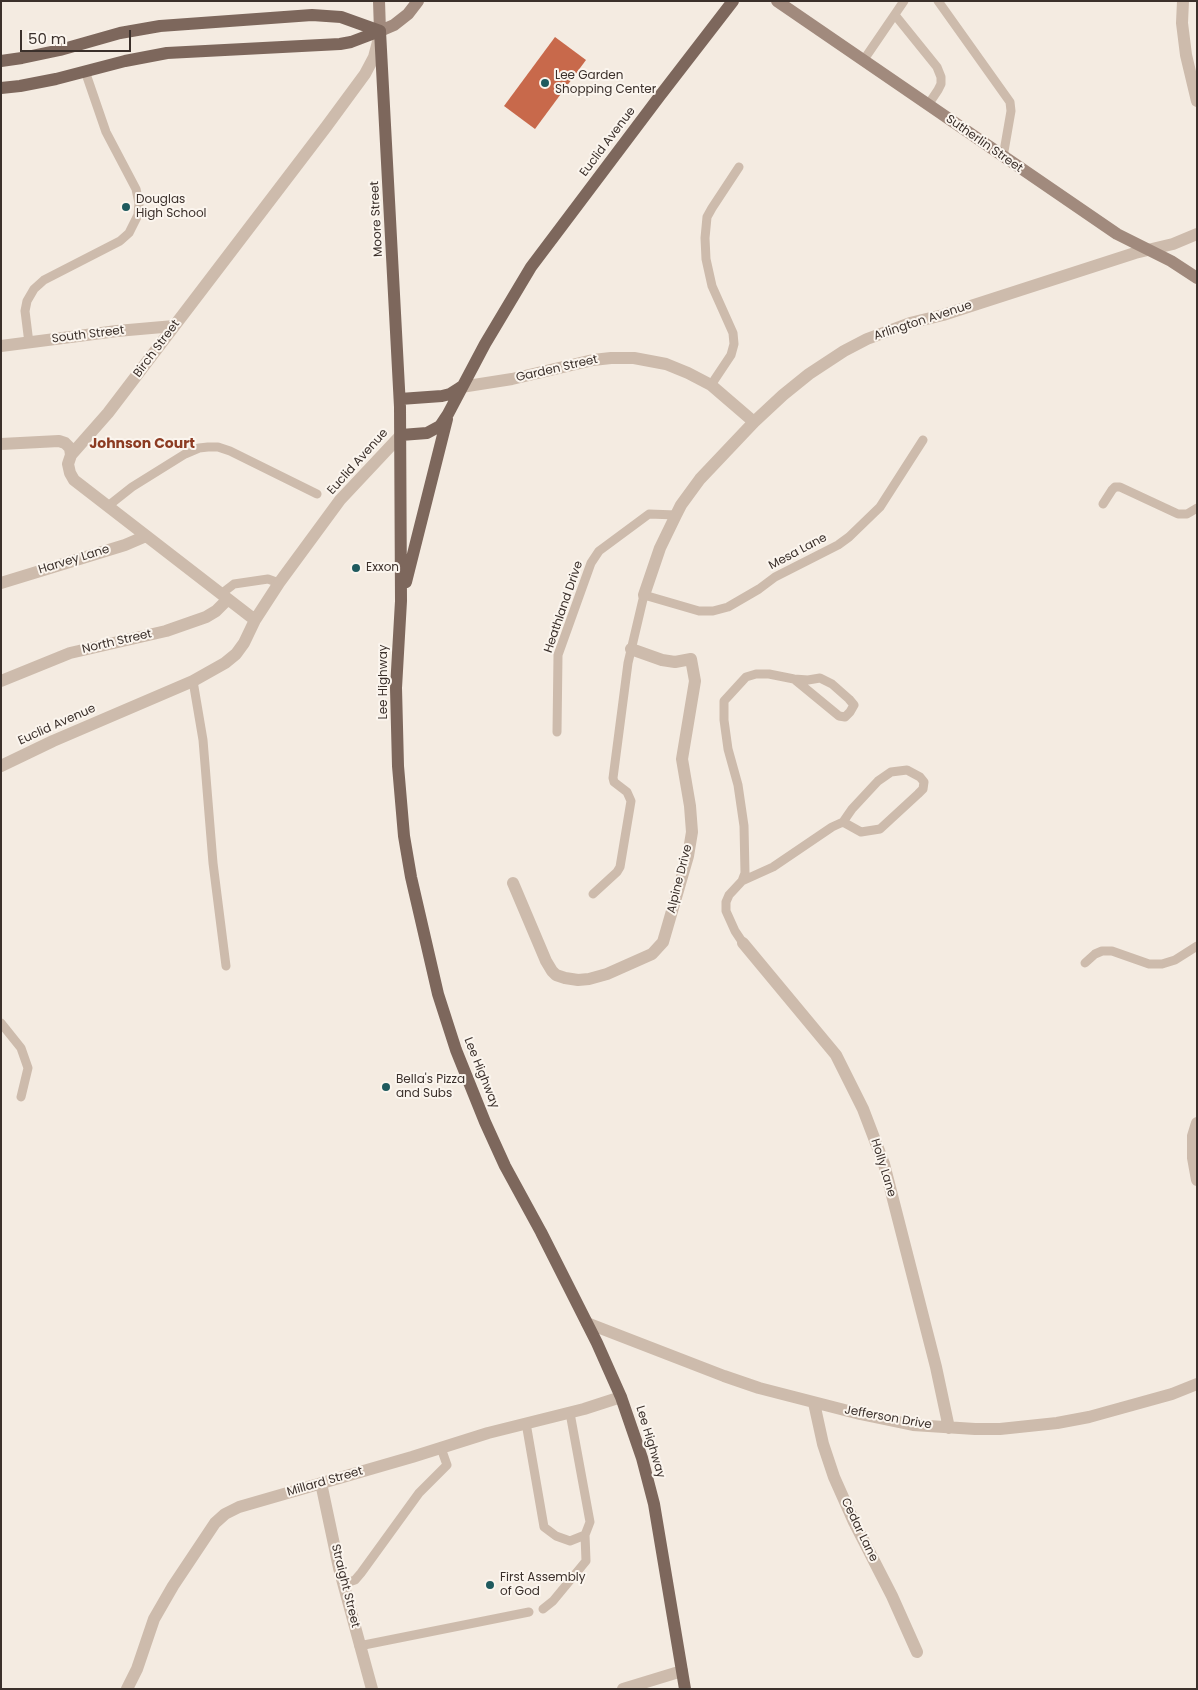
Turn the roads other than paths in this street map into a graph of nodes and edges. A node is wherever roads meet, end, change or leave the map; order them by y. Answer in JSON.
{"nodes":[{"id":1,"x":379,"y":1,"type":"edge"},
{"id":2,"x":418,"y":1,"type":"edge"},
{"id":3,"x":733,"y":1,"type":"edge"},
{"id":4,"x":777,"y":1,"type":"edge"},
{"id":5,"x":904,"y":1,"type":"edge"},
{"id":6,"x":938,"y":1,"type":"edge"},
{"id":7,"x":1184,"y":1,"type":"edge"},
{"id":8,"x":895,"y":15,"type":"junction"},
{"id":9,"x":380,"y":31,"type":"junction"},
{"id":10,"x":1,"y":60,"type":"edge"},
{"id":11,"x":863,"y":61,"type":"junction"},
{"id":12,"x":85,"y":71,"type":"junction"},
{"id":13,"x":1,"y":88,"type":"edge"},
{"id":14,"x":1197,"y":101,"type":"edge"},
{"id":15,"x":928,"y":105,"type":"junction"},
{"id":16,"x":1004,"y":158,"type":"junction"},
{"id":17,"x":739,"y":167,"type":"dead end"},
{"id":18,"x":1197,"y":234,"type":"edge"},
{"id":19,"x":1148,"y":250,"type":"junction"},
{"id":20,"x":1197,"y":278,"type":"edge"},
{"id":21,"x":174,"y":326,"type":"junction"},
{"id":22,"x":28,"y":342,"type":"junction"},
{"id":23,"x":1,"y":346,"type":"edge"},
{"id":24,"x":711,"y":386,"type":"junction"},
{"id":25,"x":461,"y":387,"type":"junction"},
{"id":26,"x":400,"y":399,"type":"junction"},
{"id":27,"x":448,"y":414,"type":"junction"},
{"id":28,"x":754,"y":422,"type":"junction"},
{"id":29,"x":401,"y":434,"type":"junction"},
{"id":30,"x":923,"y":440,"type":"dead end"},
{"id":31,"x":1,"y":444,"type":"edge"},
{"id":32,"x":71,"y":455,"type":"junction"},
{"id":33,"x":317,"y":494,"type":"dead end"},
{"id":34,"x":1103,"y":504,"type":"dead end"},
{"id":35,"x":108,"y":506,"type":"junction"},
{"id":36,"x":1197,"y":508,"type":"edge"},
{"id":37,"x":676,"y":514,"type":"junction"},
{"id":38,"x":146,"y":536,"type":"junction"},
{"id":39,"x":279,"y":582,"type":"junction"},
{"id":40,"x":1,"y":583,"type":"edge"},
{"id":41,"x":644,"y":595,"type":"junction"},
{"id":42,"x":225,"y":596,"type":"junction"},
{"id":43,"x":401,"y":601,"type":"junction"},
{"id":44,"x":254,"y":620,"type":"junction"},
{"id":45,"x":631,"y":649,"type":"junction"},
{"id":46,"x":794,"y":679,"type":"junction"},
{"id":47,"x":1,"y":680,"type":"edge"},
{"id":48,"x":193,"y":681,"type":"junction"},
{"id":49,"x":557,"y":732,"type":"dead end"},
{"id":50,"x":1,"y":766,"type":"edge"},
{"id":51,"x":843,"y":822,"type":"junction"},
{"id":52,"x":742,"y":882,"type":"junction"},
{"id":53,"x":513,"y":883,"type":"dead end"},
{"id":54,"x":593,"y":894,"type":"dead end"},
{"id":55,"x":743,"y":943,"type":"joint"},
{"id":56,"x":1197,"y":946,"type":"edge"},
{"id":57,"x":1085,"y":963,"type":"dead end"},
{"id":58,"x":226,"y":966,"type":"dead end"},
{"id":59,"x":1,"y":1023,"type":"edge"},
{"id":60,"x":21,"y":1097,"type":"dead end"},
{"id":61,"x":1197,"y":1123,"type":"edge"},
{"id":62,"x":1197,"y":1180,"type":"edge"},
{"id":63,"x":587,"y":1323,"type":"junction"},
{"id":64,"x":1197,"y":1384,"type":"edge"},
{"id":65,"x":621,"y":1397,"type":"junction"},
{"id":66,"x":814,"y":1403,"type":"junction"},
{"id":67,"x":570,"y":1413,"type":"junction"},
{"id":68,"x":526,"y":1423,"type":"junction"},
{"id":69,"x":949,"y":1428,"type":"junction"},
{"id":70,"x":441,"y":1448,"type":"junction"},
{"id":71,"x":321,"y":1482,"type":"junction"},
{"id":72,"x":585,"y":1535,"type":"junction"},
{"id":73,"x":343,"y":1584,"type":"junction"},
{"id":74,"x":543,"y":1609,"type":"dead end"},
{"id":75,"x":529,"y":1612,"type":"dead end"},
{"id":76,"x":359,"y":1646,"type":"junction"},
{"id":77,"x":917,"y":1652,"type":"dead end"},
{"id":78,"x":682,"y":1671,"type":"junction"},
{"id":79,"x":128,"y":1689,"type":"edge"},
{"id":80,"x":372,"y":1689,"type":"edge"},
{"id":81,"x":623,"y":1689,"type":"edge"},
{"id":82,"x":685,"y":1689,"type":"edge"}],
"edges":[{"from":1,"to":9,"type":"street","name":"Moore Street"},
{"from":2,"to":9,"type":"street"},
{"from":3,"to":25,"type":"main road","name":"Euclid Avenue"},
{"from":4,"to":11,"type":"street","name":"Sutherlin Street"},
{"from":5,"to":8,"type":"lane"},
{"from":6,"to":16,"type":"lane"},
{"from":7,"to":14,"type":"street"},
{"from":8,"to":11,"type":"lane"},
{"from":8,"to":15,"type":"lane"},
{"from":9,"to":10,"type":"main road"},
{"from":9,"to":12,"type":"main road"},
{"from":9,"to":21,"type":"street","name":"Birch Street"},
{"from":9,"to":26,"type":"main road","name":"Moore Street"},
{"from":11,"to":15,"type":"street","name":"Sutherlin Street"},
{"from":12,"to":13,"type":"main road"},
{"from":12,"to":22,"type":"lane"},
{"from":15,"to":16,"type":"street","name":"Sutherlin Street"},
{"from":16,"to":19,"type":"street","name":"Sutherlin Street"},
{"from":17,"to":24,"type":"lane"},
{"from":18,"to":19,"type":"street","name":"Arlington Avenue"},
{"from":19,"to":20,"type":"street","name":"Sutherlin Street"},
{"from":19,"to":28,"type":"street","name":"Arlington Avenue"},
{"from":21,"to":22,"type":"street","name":"South Street"},
{"from":21,"to":32,"type":"street","name":"Birch Street"},
{"from":22,"to":23,"type":"street","name":"South Street"},
{"from":24,"to":25,"type":"street","name":"Garden Street"},
{"from":24,"to":28,"type":"street","name":"Garden Street"},
{"from":25,"to":26,"type":"main road"},
{"from":25,"to":27,"type":"main road","name":"Euclid Avenue"},
{"from":26,"to":29,"type":"main road","name":"Moore Street"},
{"from":27,"to":29,"type":"main road","name":"Euclid Avenue"},
{"from":27,"to":43,"type":"main road"},
{"from":28,"to":37,"type":"street","name":"Arlington Avenue"},
{"from":29,"to":39,"type":"street","name":"Euclid Avenue"},
{"from":29,"to":43,"type":"main road","name":"Lee Highway"},
{"from":30,"to":41,"type":"lane","name":"Mesa Lane"},
{"from":31,"to":32,"type":"street"},
{"from":32,"to":35,"type":"street"},
{"from":33,"to":35,"type":"lane"},
{"from":34,"to":36,"type":"lane"},
{"from":35,"to":38,"type":"street"},
{"from":37,"to":41,"type":"street","name":"Arlington Avenue"},
{"from":37,"to":49,"type":"lane","name":"Heathland Drive"},
{"from":38,"to":40,"type":"street","name":"Harvey Lane"},
{"from":38,"to":42,"type":"street"},
{"from":39,"to":42,"type":"lane"},
{"from":39,"to":44,"type":"street","name":"Euclid Avenue"},
{"from":41,"to":45,"type":"lane"},
{"from":42,"to":44,"type":"street"},
{"from":42,"to":47,"type":"street","name":"North Street"},
{"from":43,"to":63,"type":"main road","name":"Lee Highway"},
{"from":44,"to":48,"type":"street","name":"Euclid Avenue"},
{"from":45,"to":53,"type":"street","name":"Alpine Drive"},
{"from":45,"to":54,"type":"lane"},
{"from":46,"to":46,"type":"lane"},
{"from":46,"to":52,"type":"lane"},
{"from":48,"to":50,"type":"street","name":"Euclid Avenue"},
{"from":48,"to":58,"type":"lane"},
{"from":51,"to":51,"type":"lane"},
{"from":51,"to":52,"type":"lane"},
{"from":52,"to":55,"type":"lane"},
{"from":55,"to":69,"type":"street","name":"Holly Lane"},
{"from":56,"to":57,"type":"lane"},
{"from":59,"to":60,"type":"lane"},
{"from":61,"to":62,"type":"street"},
{"from":63,"to":65,"type":"main road","name":"Lee Highway"},
{"from":63,"to":66,"type":"street","name":"Jefferson Drive"},
{"from":64,"to":69,"type":"street","name":"Jefferson Drive"},
{"from":65,"to":67,"type":"street","name":"Millard Street"},
{"from":65,"to":78,"type":"main road","name":"Lee Highway"},
{"from":66,"to":69,"type":"street","name":"Jefferson Drive"},
{"from":66,"to":77,"type":"street","name":"Cedar Lane"},
{"from":67,"to":68,"type":"street","name":"Millard Street"},
{"from":67,"to":72,"type":"lane"},
{"from":68,"to":70,"type":"street","name":"Millard Street"},
{"from":68,"to":72,"type":"lane"},
{"from":70,"to":71,"type":"street","name":"Millard Street"},
{"from":70,"to":73,"type":"lane"},
{"from":71,"to":73,"type":"street","name":"Straight Street"},
{"from":71,"to":79,"type":"street","name":"Millard Street"},
{"from":72,"to":74,"type":"lane"},
{"from":73,"to":76,"type":"street","name":"Straight Street"},
{"from":75,"to":76,"type":"lane"},
{"from":76,"to":80,"type":"street","name":"Straight Street"},
{"from":78,"to":81,"type":"street"},
{"from":78,"to":82,"type":"main road","name":"Lee Highway"}]}
